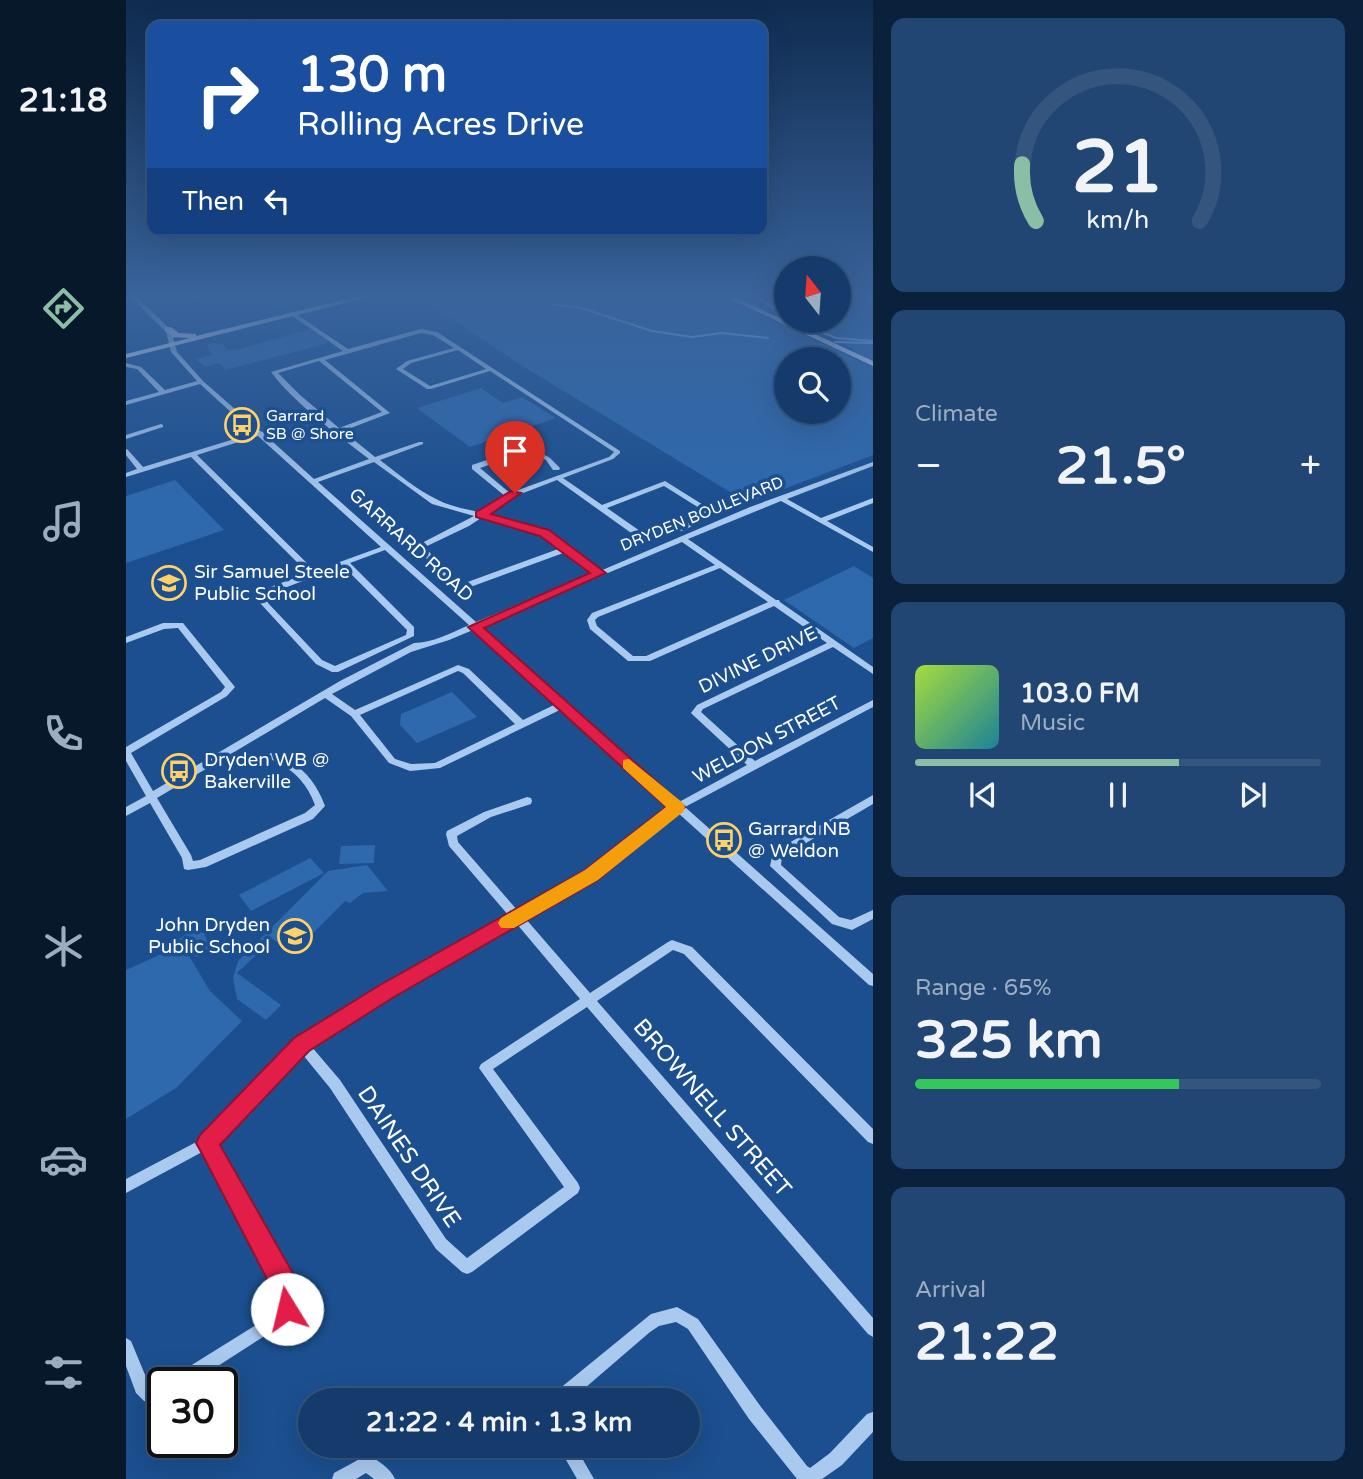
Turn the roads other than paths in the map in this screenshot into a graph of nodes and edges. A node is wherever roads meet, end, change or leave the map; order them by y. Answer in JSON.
{"nodes":[{"id":1,"x":187,"y":363,"type":"edge"},
{"id":2,"x":304,"y":363,"type":"edge"},
{"id":3,"x":325,"y":363,"type":"edge"},
{"id":4,"x":408,"y":363,"type":"edge"},
{"id":5,"x":482,"y":363,"type":"edge"},
{"id":6,"x":126,"y":365,"type":"edge"},
{"id":7,"x":491,"y":369,"type":"junction"},
{"id":8,"x":201,"y":382,"type":"junction"},
{"id":9,"x":163,"y":392,"type":"junction"},
{"id":10,"x":126,"y":402,"type":"edge"},
{"id":11,"x":162,"y":426,"type":"dead end"},
{"id":12,"x":340,"y":430,"type":"junction"},
{"id":13,"x":261,"y":433,"type":"junction"},
{"id":14,"x":126,"y":437,"type":"edge"},
{"id":15,"x":421,"y":443,"type":"dead end"},
{"id":16,"x":126,"y":451,"type":"edge"},
{"id":17,"x":193,"y":455,"type":"junction"},
{"id":18,"x":377,"y":460,"type":"junction"},
{"id":19,"x":873,"y":464,"type":"edge"},
{"id":20,"x":556,"y":468,"type":"dead end"},
{"id":21,"x":142,"y":470,"type":"junction"},
{"id":22,"x":126,"y":475,"type":"edge"},
{"id":23,"x":557,"y":477,"type":"junction"},
{"id":24,"x":314,"y":481,"type":"junction"},
{"id":25,"x":510,"y":496,"type":"junction"},
{"id":26,"x":781,"y":498,"type":"junction"},
{"id":27,"x":873,"y":500,"type":"edge"},
{"id":28,"x":601,"y":508,"type":"junction"},
{"id":29,"x":481,"y":515,"type":"junction"},
{"id":30,"x":822,"y":520,"type":"junction"},
{"id":31,"x":683,"y":539,"type":"junction"},
{"id":32,"x":387,"y":547,"type":"junction"},
{"id":33,"x":566,"y":549,"type":"junction"},
{"id":34,"x":873,"y":550,"type":"edge"},
{"id":35,"x":345,"y":563,"type":"junction"},
{"id":36,"x":721,"y":565,"type":"junction"},
{"id":37,"x":599,"y":573,"type":"junction"},
{"id":38,"x":314,"y":575,"type":"junction"},
{"id":39,"x":776,"y":602,"type":"junction"},
{"id":40,"x":473,"y":625,"type":"junction"},
{"id":41,"x":126,"y":640,"type":"edge"},
{"id":42,"x":834,"y":643,"type":"junction"},
{"id":43,"x":873,"y":671,"type":"edge"},
{"id":44,"x":326,"y":694,"type":"junction"},
{"id":45,"x":873,"y":703,"type":"edge"},
{"id":46,"x":562,"y":705,"type":"junction"},
{"id":47,"x":354,"y":714,"type":"junction"},
{"id":48,"x":521,"y":724,"type":"junction"},
{"id":49,"x":126,"y":752,"type":"edge"},
{"id":50,"x":271,"y":756,"type":"dead end"},
{"id":51,"x":754,"y":766,"type":"junction"},
{"id":52,"x":154,"y":796,"type":"junction"},
{"id":53,"x":873,"y":799,"type":"edge"},
{"id":54,"x":527,"y":802,"type":"dead end"},
{"id":55,"x":677,"y":807,"type":"junction"},
{"id":56,"x":126,"y":811,"type":"edge"},
{"id":57,"x":873,"y":914,"type":"edge"},
{"id":58,"x":517,"y":918,"type":"junction"},
{"id":59,"x":873,"y":981,"type":"edge"},
{"id":60,"x":590,"y":1001,"type":"junction"},
{"id":61,"x":302,"y":1045,"type":"junction"},
{"id":62,"x":873,"y":1138,"type":"edge"},
{"id":63,"x":207,"y":1143,"type":"junction"},
{"id":64,"x":126,"y":1186,"type":"edge"},
{"id":65,"x":873,"y":1329,"type":"edge"},
{"id":66,"x":126,"y":1346,"type":"edge"},
{"id":67,"x":203,"y":1367,"type":"edge"},
{"id":68,"x":573,"y":1388,"type":"edge"},
{"id":69,"x":147,"y":1392,"type":"edge"},
{"id":70,"x":873,"y":1420,"type":"edge"},
{"id":71,"x":573,"y":1458,"type":"edge"},
{"id":72,"x":809,"y":1478,"type":"edge"},
{"id":73,"x":340,"y":1479,"type":"edge"},
{"id":74,"x":387,"y":1479,"type":"edge"},
{"id":75,"x":586,"y":1479,"type":"edge"}],
"edges":[{"from":1,"to":8,"type":"street","name":"GARRARD ROAD"},
{"from":2,"to":12,"type":"street"},
{"from":3,"to":12,"type":"street"},
{"from":4,"to":7,"type":"street"},
{"from":5,"to":7,"type":"street"},
{"from":6,"to":9,"type":"street"},
{"from":7,"to":23,"type":"street"},
{"from":8,"to":9,"type":"street"},
{"from":8,"to":13,"type":"street","name":"GARRARD ROAD"},
{"from":9,"to":10,"type":"street"},
{"from":11,"to":14,"type":"street"},
{"from":12,"to":18,"type":"street"},
{"from":13,"to":17,"type":"street"},
{"from":13,"to":24,"type":"street","name":"GARRARD ROAD"},
{"from":15,"to":18,"type":"street"},
{"from":16,"to":21,"type":"street"},
{"from":17,"to":21,"type":"street"},
{"from":17,"to":38,"type":"street"},
{"from":18,"to":24,"type":"street"},
{"from":18,"to":29,"type":"street"},
{"from":19,"to":26,"type":"street","name":"DRYDEN BOULEVARD"},
{"from":20,"to":25,"type":"street"},
{"from":21,"to":22,"type":"street"},
{"from":23,"to":25,"type":"street"},
{"from":23,"to":28,"type":"street"},
{"from":24,"to":32,"type":"street","name":"GARRARD ROAD"},
{"from":25,"to":29,"type":"street"},
{"from":26,"to":30,"type":"street"},
{"from":26,"to":31,"type":"street","name":"DRYDEN BOULEVARD"},
{"from":27,"to":30,"type":"street"},
{"from":28,"to":28,"type":"street"},
{"from":29,"to":33,"type":"street"},
{"from":29,"to":33,"type":"street"},
{"from":30,"to":34,"type":"street"},
{"from":31,"to":36,"type":"street"},
{"from":31,"to":37,"type":"street","name":"DRYDEN BOULEVARD"},
{"from":32,"to":35,"type":"street"},
{"from":32,"to":40,"type":"street","name":"GARRARD ROAD"},
{"from":33,"to":37,"type":"street"},
{"from":35,"to":38,"type":"street"},
{"from":35,"to":38,"type":"street"},
{"from":36,"to":39,"type":"street"},
{"from":36,"to":39,"type":"street"},
{"from":37,"to":40,"type":"street","name":"DRYDEN BOULEVARD"},
{"from":39,"to":42,"type":"street"},
{"from":40,"to":44,"type":"street","name":"DRYDEN BOULEVARD"},
{"from":40,"to":46,"type":"street","name":"GARRARD ROAD"},
{"from":41,"to":49,"type":"street"},
{"from":42,"to":43,"type":"street"},
{"from":42,"to":51,"type":"street","name":"DIVINE DRIVE"},
{"from":44,"to":47,"type":"street"},
{"from":44,"to":52,"type":"street","name":"DRYDEN BOULEVARD"},
{"from":45,"to":51,"type":"street","name":"WELDON STREET"},
{"from":46,"to":48,"type":"street"},
{"from":46,"to":55,"type":"street","name":"GARRARD ROAD"},
{"from":47,"to":48,"type":"street"},
{"from":47,"to":48,"type":"street"},
{"from":49,"to":52,"type":"street"},
{"from":50,"to":52,"type":"street"},
{"from":51,"to":55,"type":"street","name":"WELDON STREET"},
{"from":52,"to":56,"type":"street","name":"DRYDEN BOULEVARD"},
{"from":53,"to":57,"type":"street"},
{"from":54,"to":58,"type":"street","name":"BROWNELL STREET"},
{"from":55,"to":58,"type":"street","name":"WELDON STREET"},
{"from":55,"to":59,"type":"street","name":"GARRARD ROAD"},
{"from":58,"to":60,"type":"street","name":"BROWNELL STREET"},
{"from":58,"to":61,"type":"street","name":"WELDON STREET"},
{"from":60,"to":61,"type":"street","name":"DAINES DRIVE"},
{"from":60,"to":62,"type":"street"},
{"from":60,"to":65,"type":"street","name":"BROWNELL STREET"},
{"from":61,"to":63,"type":"street","name":"WELDON STREET"},
{"from":63,"to":64,"type":"street","name":"WELDON STREET"},
{"from":63,"to":67,"type":"street"},
{"from":66,"to":69,"type":"street"},
{"from":68,"to":72,"type":"street"},
{"from":70,"to":72,"type":"street"},
{"from":71,"to":75,"type":"street"},
{"from":73,"to":74,"type":"street"}]}
